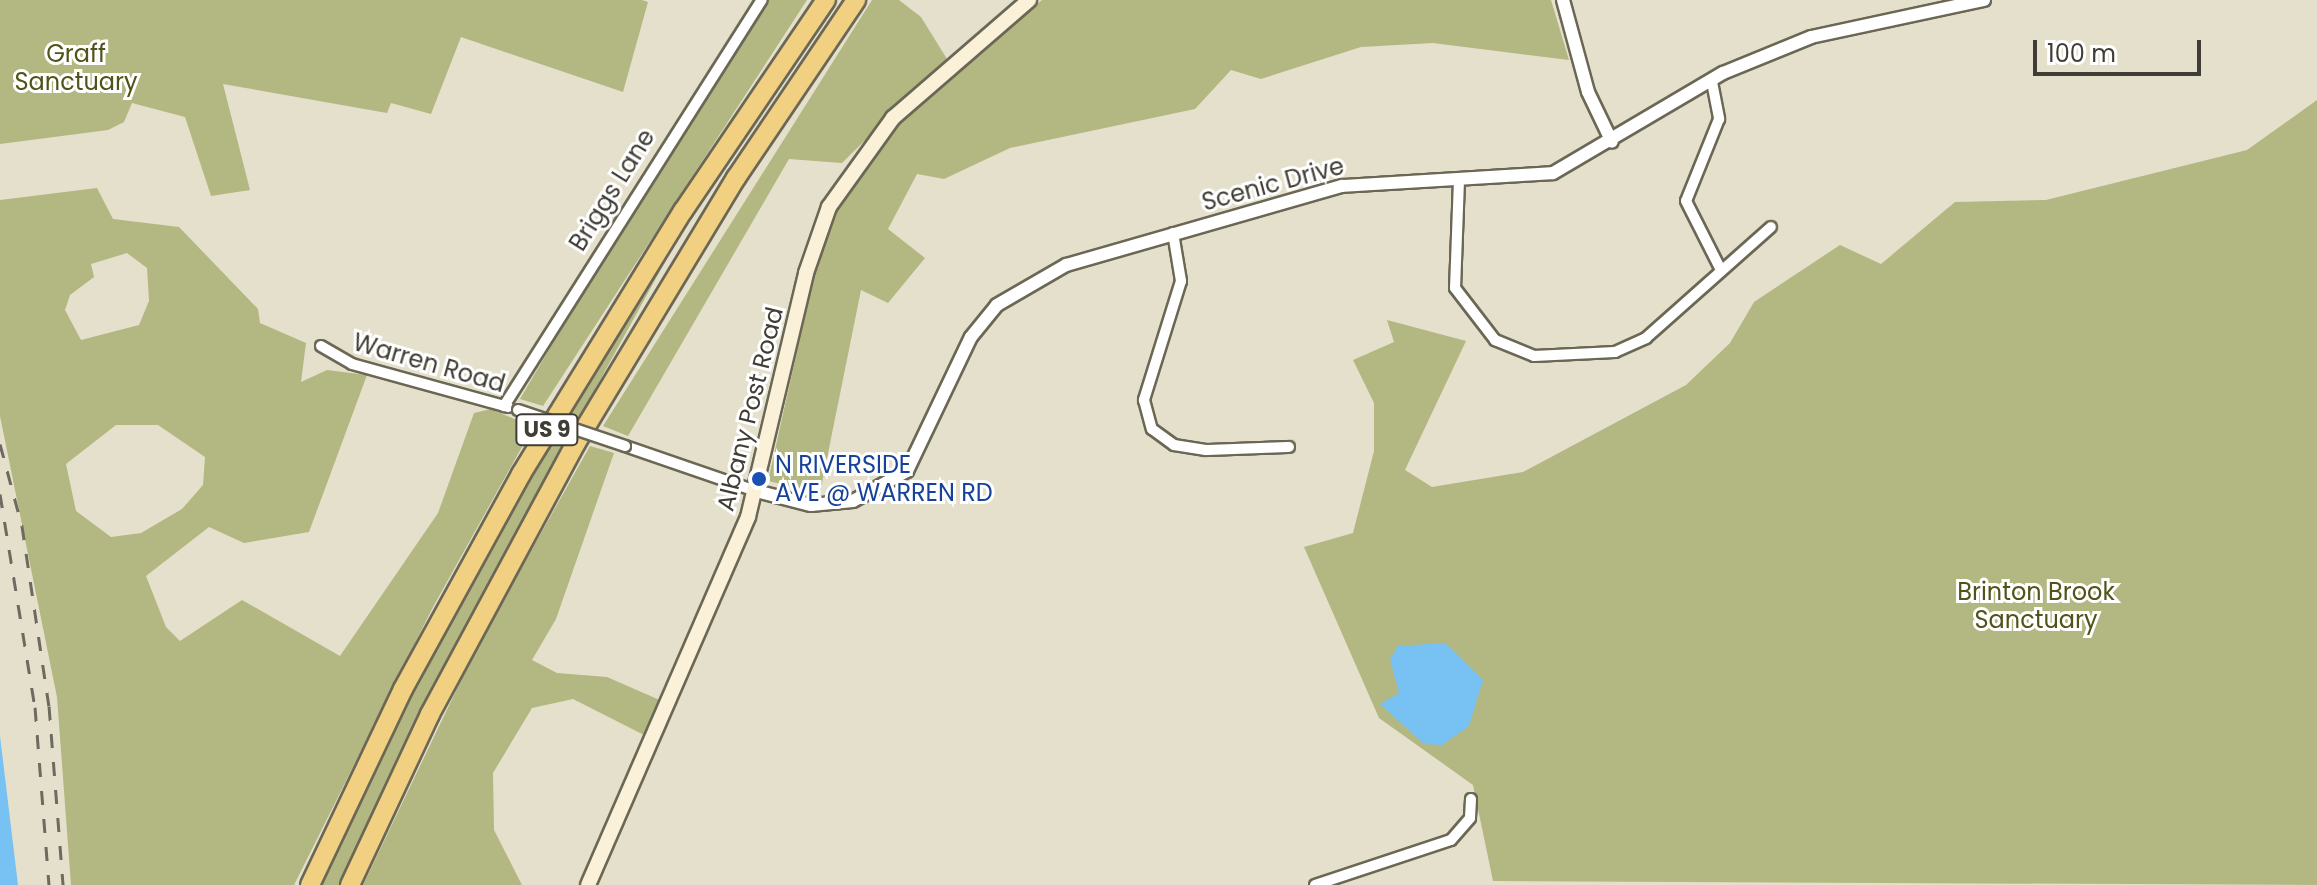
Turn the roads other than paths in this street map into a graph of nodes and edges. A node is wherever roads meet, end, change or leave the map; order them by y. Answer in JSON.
{"nodes":[{"id":1,"x":762,"y":0,"type":"edge"},
{"id":2,"x":826,"y":0,"type":"edge"},
{"id":3,"x":856,"y":0,"type":"edge"},
{"id":4,"x":1029,"y":0,"type":"edge"},
{"id":5,"x":1563,"y":0,"type":"edge"},
{"id":6,"x":1984,"y":0,"type":"edge"},
{"id":7,"x":1712,"y":82,"type":"junction"},
{"id":8,"x":1612,"y":142,"type":"junction"},
{"id":9,"x":1459,"y":180,"type":"junction"},
{"id":10,"x":1771,"y":227,"type":"dead end"},
{"id":11,"x":1173,"y":233,"type":"junction"},
{"id":12,"x":1721,"y":270,"type":"junction"},
{"id":13,"x":321,"y":346,"type":"dead end"},
{"id":14,"x":504,"y":406,"type":"junction"},
{"id":15,"x":1289,"y":447,"type":"dead end"},
{"id":16,"x":756,"y":491,"type":"junction"},
{"id":17,"x":1471,"y":799,"type":"dead end"},
{"id":18,"x":310,"y":885,"type":"edge"},
{"id":19,"x":350,"y":885,"type":"edge"},
{"id":20,"x":588,"y":885,"type":"edge"},
{"id":21,"x":1315,"y":885,"type":"edge"}],
"edges":[{"from":1,"to":14,"type":"street","name":"Briggs Lane"},
{"from":2,"to":18,"type":"highway","number":"US 9"},
{"from":3,"to":19,"type":"highway","number":"US 9"},
{"from":4,"to":16,"type":"main road","name":"Albany Post Road"},
{"from":5,"to":8,"type":"street"},
{"from":6,"to":7,"type":"street","name":"Scenic Drive"},
{"from":7,"to":8,"type":"street","name":"Scenic Drive"},
{"from":7,"to":12,"type":"street"},
{"from":8,"to":9,"type":"street","name":"Scenic Drive"},
{"from":9,"to":11,"type":"street","name":"Scenic Drive"},
{"from":9,"to":12,"type":"street"},
{"from":10,"to":12,"type":"street"},
{"from":11,"to":15,"type":"street"},
{"from":11,"to":16,"type":"street","name":"Scenic Drive"},
{"from":13,"to":14,"type":"street","name":"Warren Road"},
{"from":14,"to":16,"type":"street","name":"Warren Road","bridge":true},
{"from":16,"to":20,"type":"main road","name":"Albany Post Road"},
{"from":17,"to":21,"type":"street"}]}
